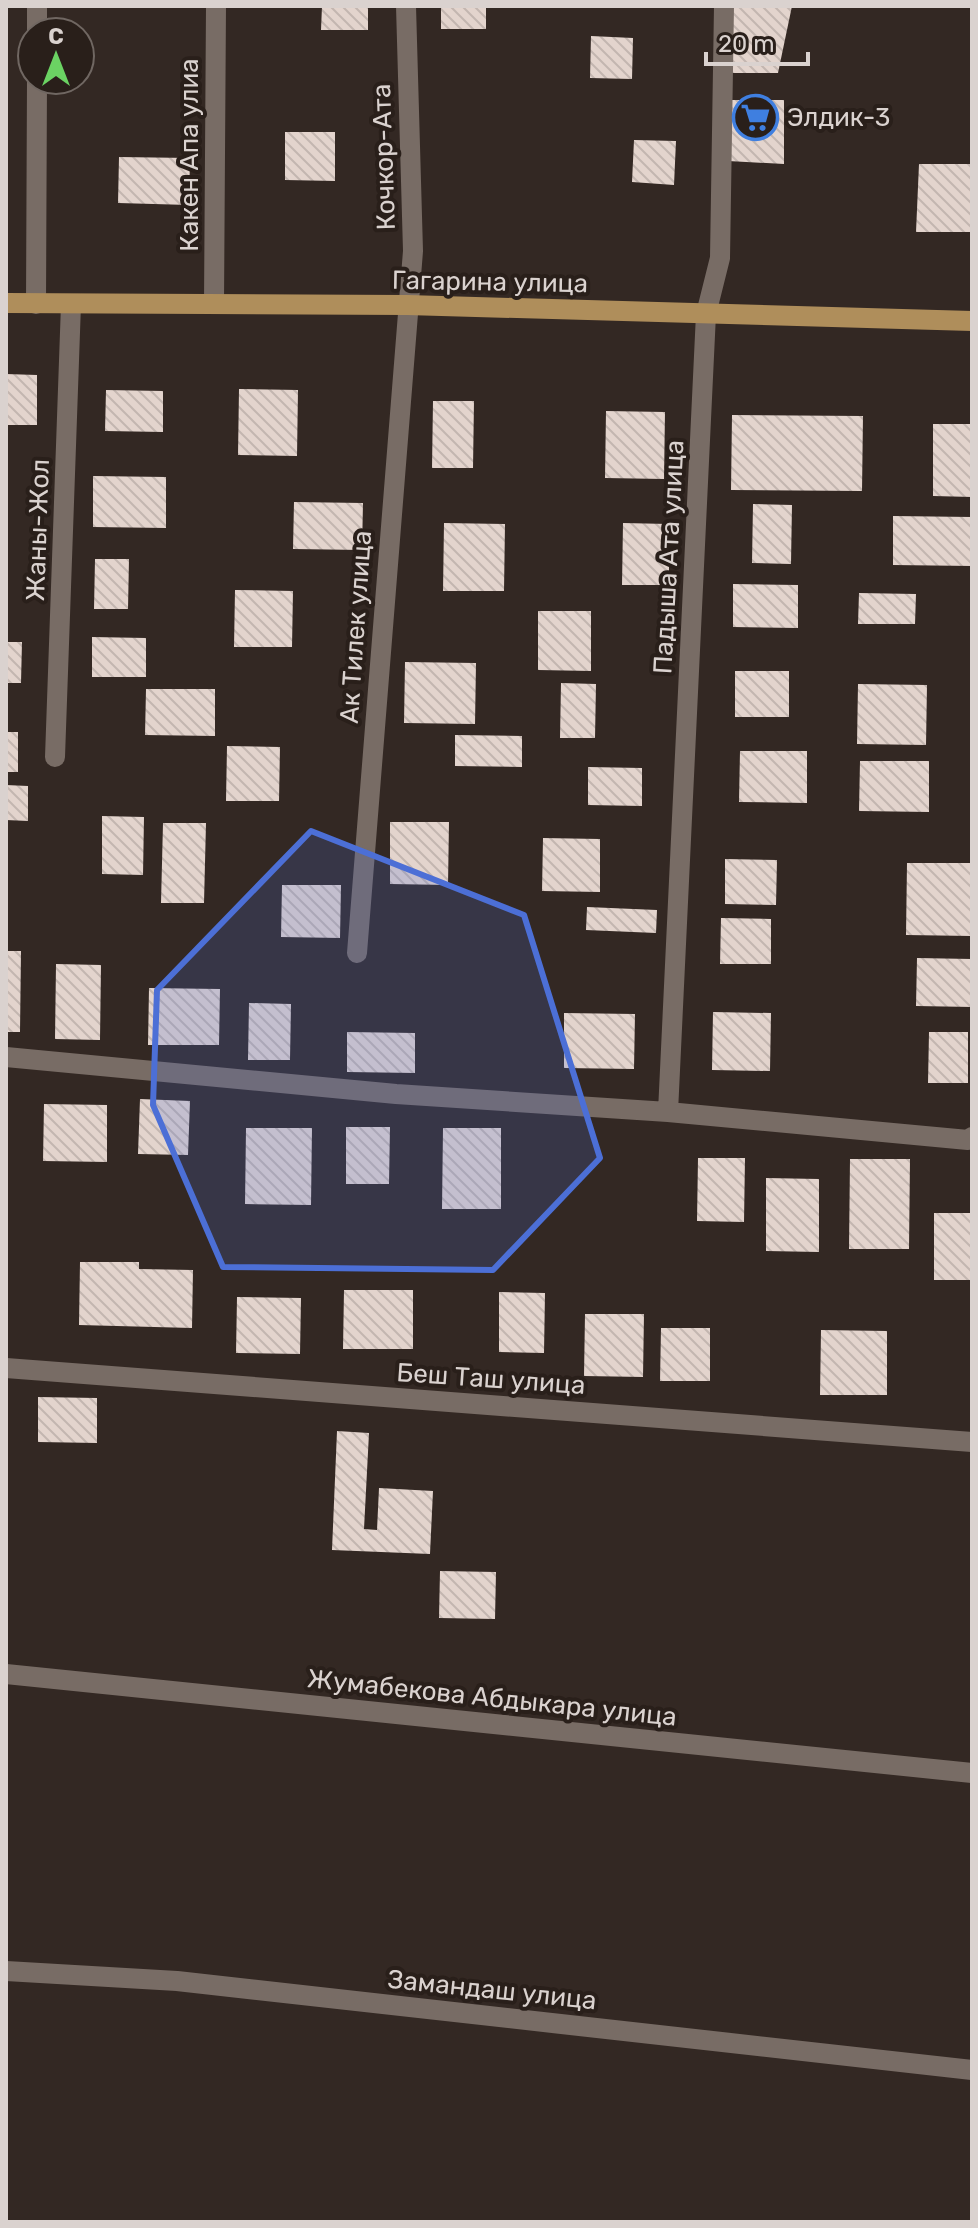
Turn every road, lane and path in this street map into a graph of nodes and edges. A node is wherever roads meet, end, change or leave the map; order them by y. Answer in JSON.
{"nodes":[{"id":1,"x":216,"y":6,"type":"edge"},
{"id":2,"x":406,"y":6,"type":"edge"},
{"id":3,"x":724,"y":6,"type":"edge"},
{"id":4,"x":37,"y":96,"type":"edge"},
{"id":5,"x":6,"y":303,"type":"edge"},
{"id":6,"x":36,"y":304,"type":"junction"},
{"id":7,"x":71,"y":304,"type":"junction"},
{"id":8,"x":214,"y":304,"type":"junction"},
{"id":9,"x":407,"y":305,"type":"junction"},
{"id":10,"x":706,"y":314,"type":"junction"},
{"id":11,"x":972,"y":321,"type":"edge"},
{"id":12,"x":55,"y":757,"type":"dead end"},
{"id":13,"x":357,"y":953,"type":"dead end"},
{"id":14,"x":6,"y":1057,"type":"edge"},
{"id":15,"x":668,"y":1112,"type":"junction"},
{"id":16,"x":972,"y":1137,"type":"edge"},
{"id":17,"x":6,"y":1368,"type":"edge"},
{"id":18,"x":972,"y":1442,"type":"edge"},
{"id":19,"x":6,"y":1674,"type":"edge"},
{"id":20,"x":972,"y":1773,"type":"edge"},
{"id":21,"x":6,"y":1971,"type":"edge"},
{"id":22,"x":972,"y":2070,"type":"edge"}],
"edges":[{"from":1,"to":8,"type":"street","name":"Какен Апа улиа"},
{"from":2,"to":9,"type":"street","name":"Кочкор-Ата"},
{"from":3,"to":10,"type":"street","name":"Падыша Ата улица"},
{"from":4,"to":6,"type":"street"},
{"from":5,"to":6,"type":"main road","name":"Гагарина улица"},
{"from":6,"to":7,"type":"main road","name":"Гагарина улица"},
{"from":7,"to":8,"type":"main road","name":"Гагарина улица"},
{"from":7,"to":12,"type":"street","name":"Жаны-Жол"},
{"from":8,"to":9,"type":"main road","name":"Гагарина улица"},
{"from":9,"to":10,"type":"main road","name":"Гагарина улица"},
{"from":9,"to":13,"type":"street","name":"Ак Тилек улица"},
{"from":10,"to":11,"type":"main road","name":"Гагарина улица"},
{"from":10,"to":15,"type":"street","name":"Падыша Ата улица"},
{"from":14,"to":15,"type":"street"},
{"from":15,"to":16,"type":"street"},
{"from":17,"to":18,"type":"street","name":"Беш Таш улица"},
{"from":19,"to":20,"type":"street","name":"Жумабекова Абдыкара улица"},
{"from":21,"to":22,"type":"street","name":"Замандаш улица"}]}
